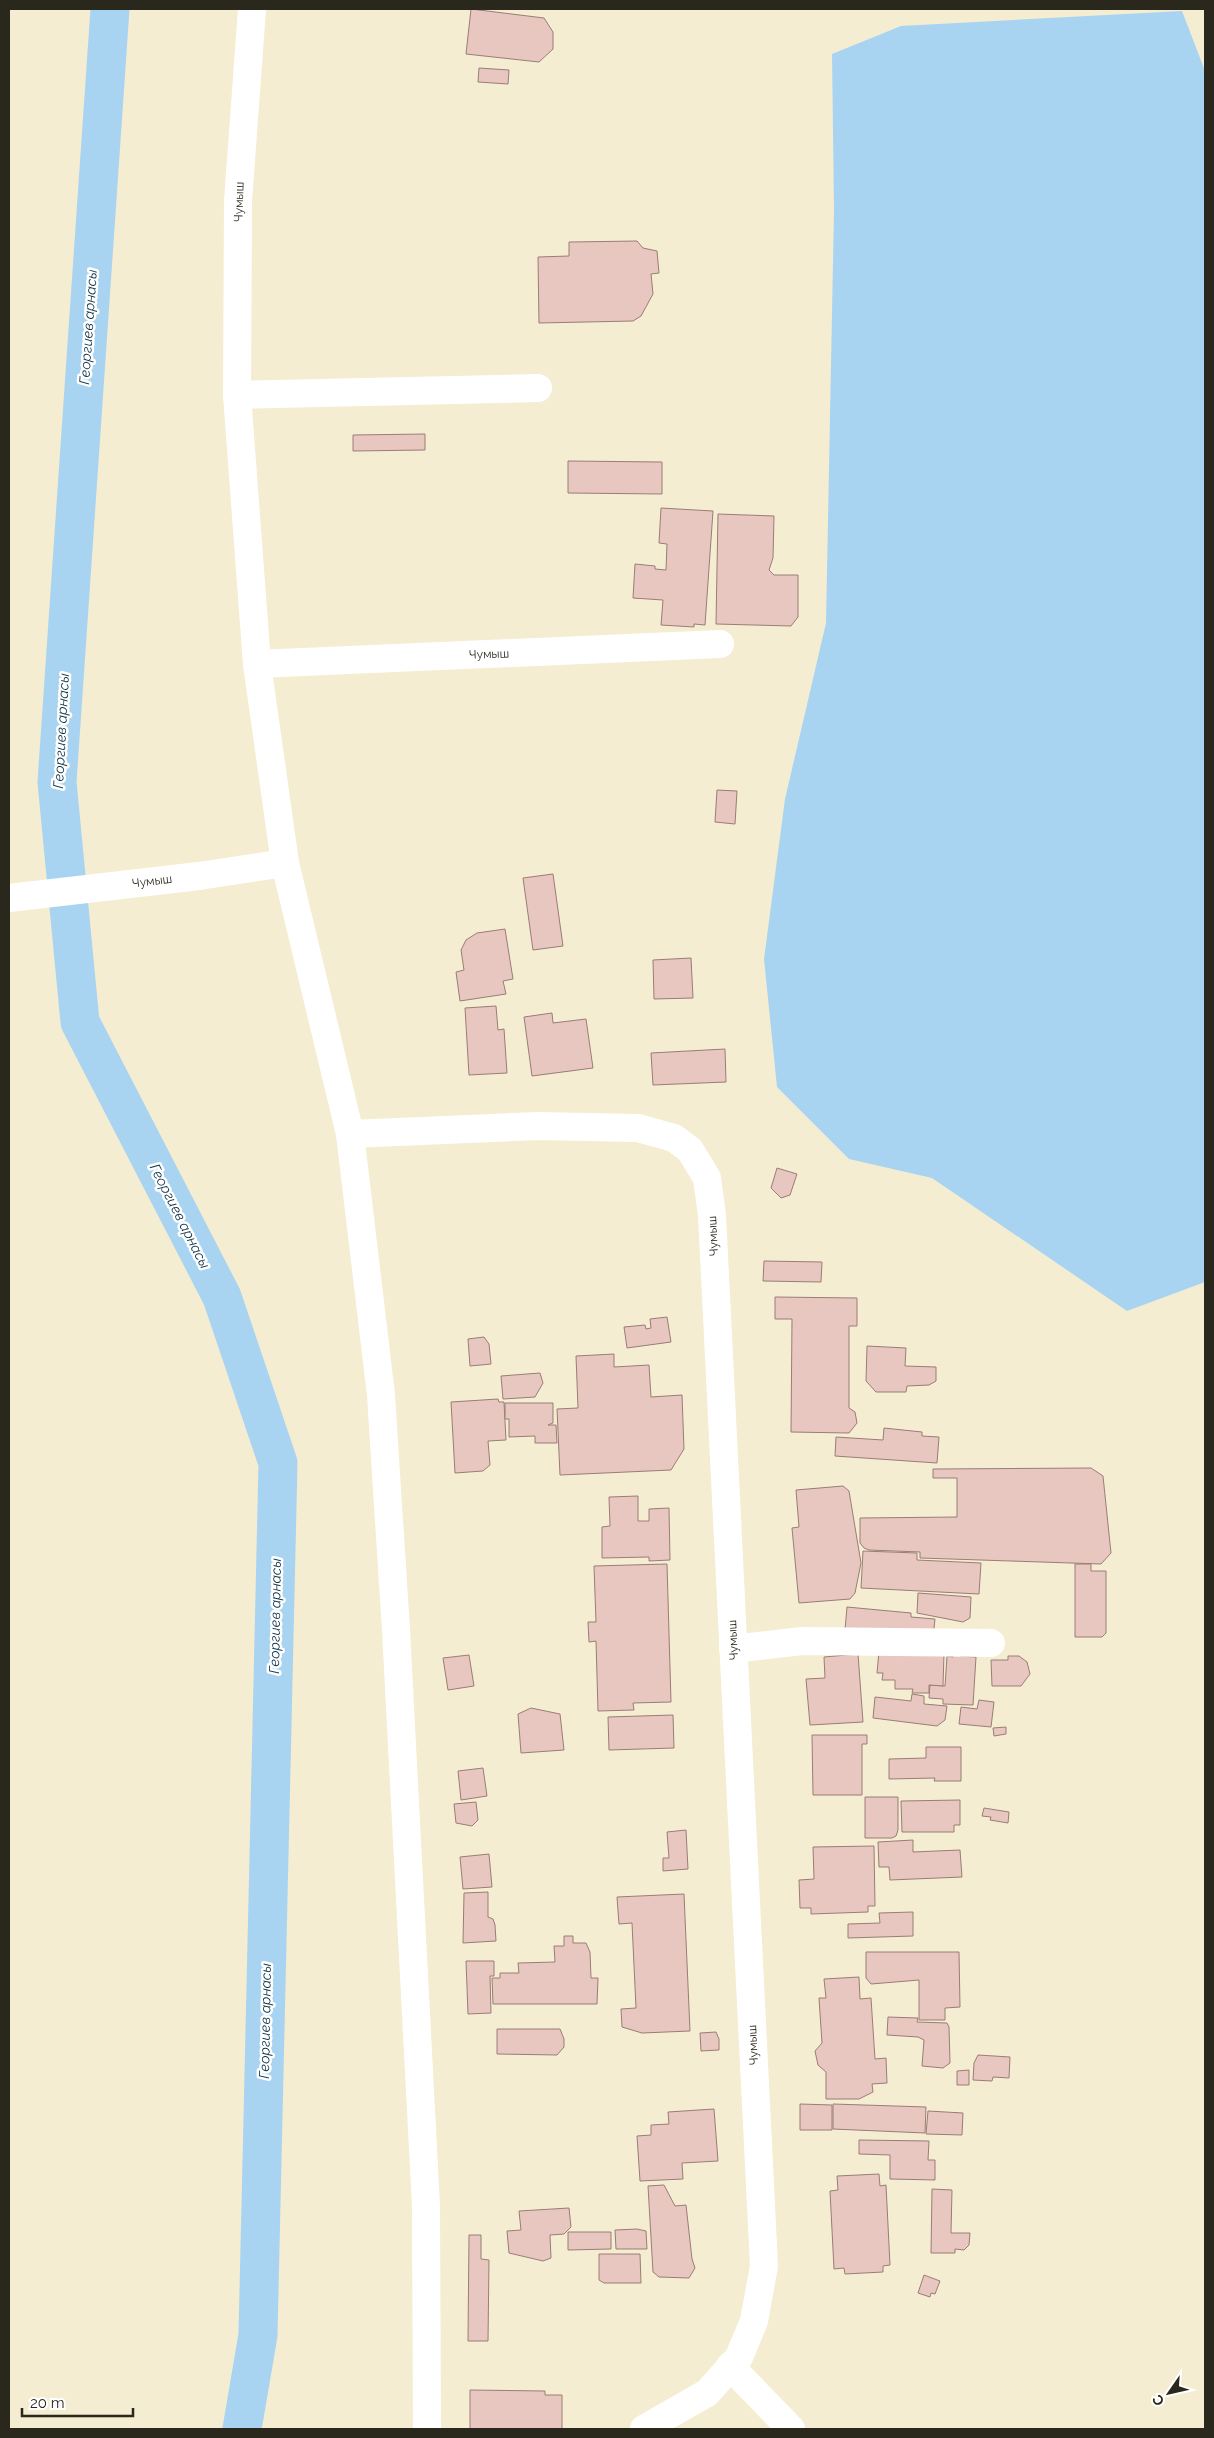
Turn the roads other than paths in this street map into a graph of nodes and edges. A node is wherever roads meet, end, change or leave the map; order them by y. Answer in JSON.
{"nodes":[{"id":1,"x":252,"y":9,"type":"edge"},
{"id":2,"x":538,"y":388,"type":"dead end"},
{"id":3,"x":236,"y":395,"type":"junction"},
{"id":4,"x":720,"y":644,"type":"dead end"},
{"id":5,"x":258,"y":664,"type":"junction"},
{"id":6,"x":285,"y":863,"type":"junction"},
{"id":7,"x":9,"y":898,"type":"edge"},
{"id":8,"x":350,"y":1134,"type":"junction"},
{"id":9,"x":992,"y":1643,"type":"dead end"},
{"id":10,"x":733,"y":1649,"type":"junction"},
{"id":11,"x":730,"y":2366,"type":"junction"},
{"id":12,"x":427,"y":2429,"type":"edge"},
{"id":13,"x":644,"y":2429,"type":"edge"},
{"id":14,"x":791,"y":2429,"type":"edge"}],
"edges":[{"from":1,"to":3,"type":"street","name":"Чумыш"},
{"from":2,"to":3,"type":"street"},
{"from":3,"to":5,"type":"street","name":"Чумыш"},
{"from":4,"to":5,"type":"street","name":"Чумыш"},
{"from":5,"to":6,"type":"street","name":"Чумыш"},
{"from":6,"to":7,"type":"street","name":"Чумыш"},
{"from":6,"to":8,"type":"street"},
{"from":8,"to":10,"type":"street","name":"Чумыш"},
{"from":8,"to":12,"type":"street"},
{"from":9,"to":10,"type":"street"},
{"from":10,"to":11,"type":"street","name":"Чумыш"},
{"from":11,"to":13,"type":"street","name":"Чумыш"},
{"from":11,"to":14,"type":"street"}]}
